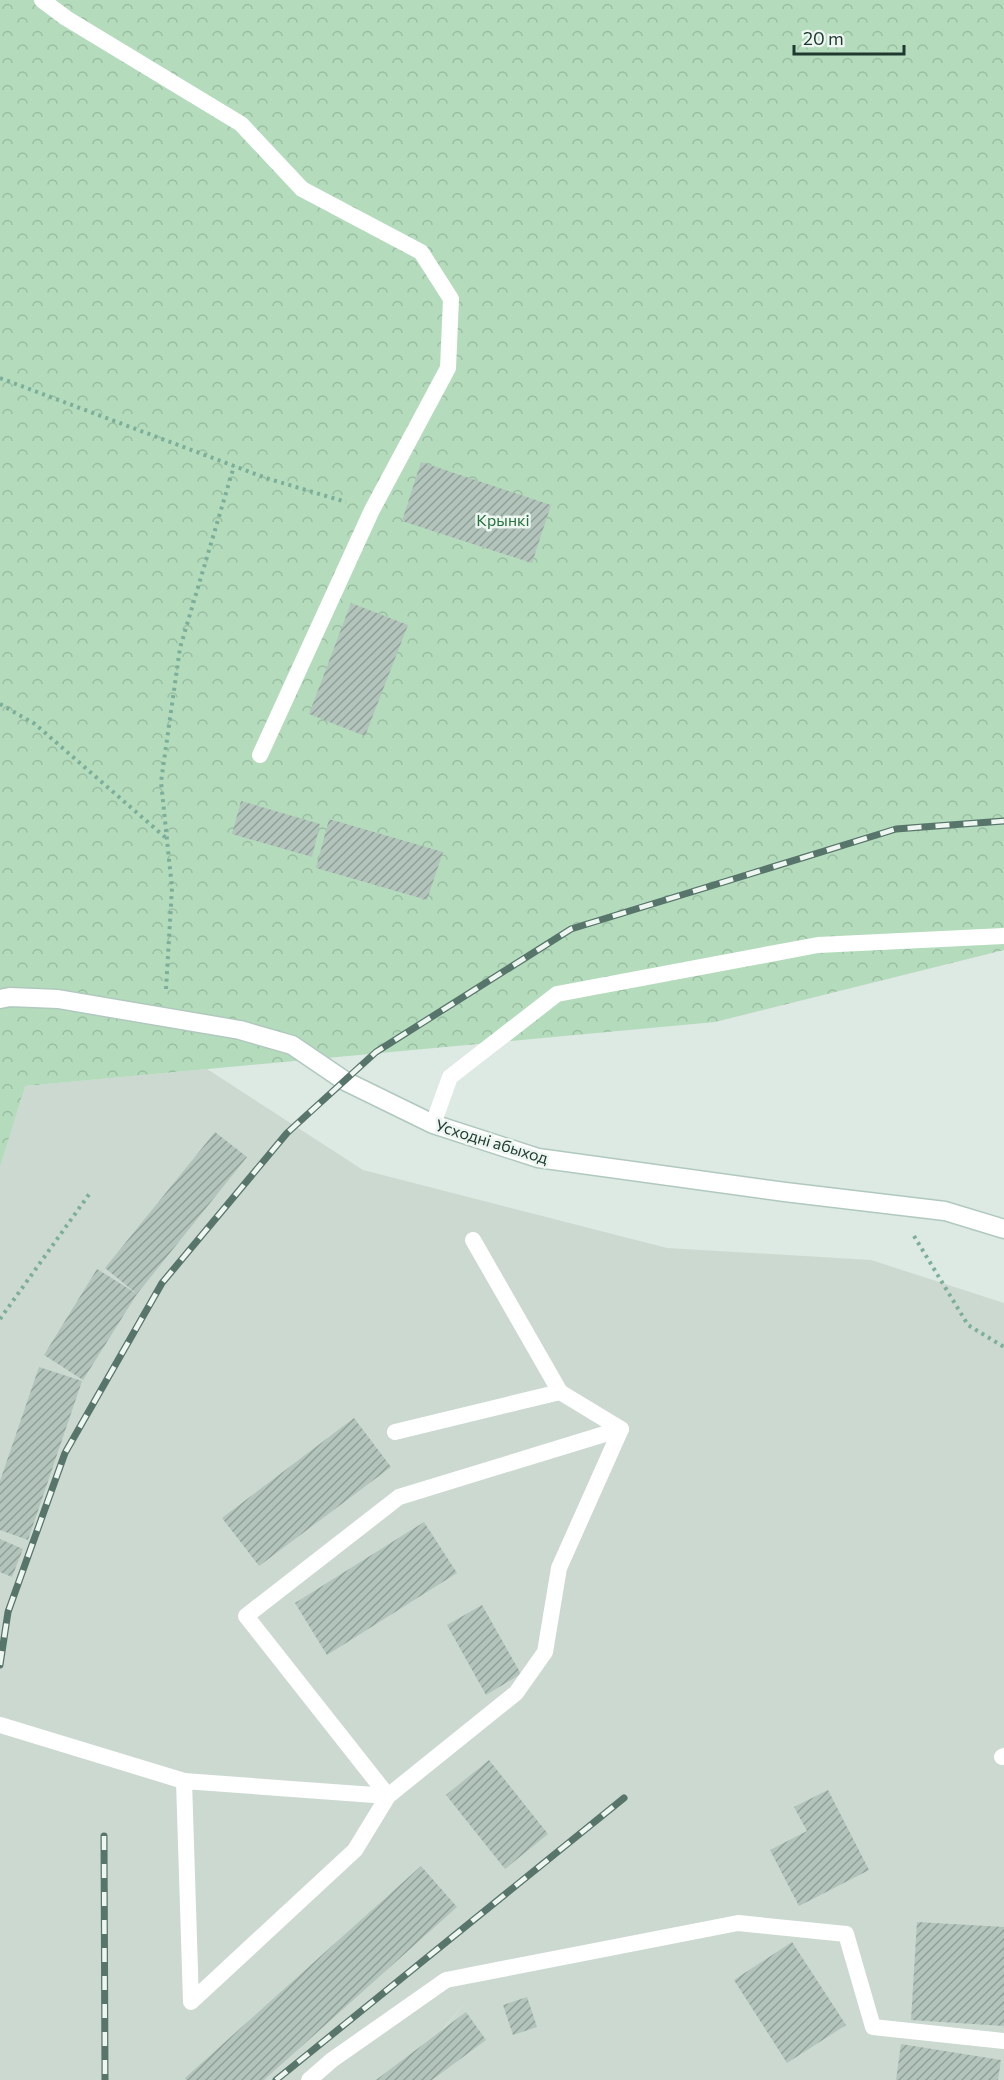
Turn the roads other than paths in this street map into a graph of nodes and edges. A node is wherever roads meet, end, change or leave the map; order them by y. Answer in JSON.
{"nodes":[{"id":1,"x":42,"y":0,"type":"edge"},
{"id":2,"x":260,"y":756,"type":"dead end"},
{"id":3,"x":1004,"y":936,"type":"edge"},
{"id":4,"x":0,"y":999,"type":"edge"},
{"id":5,"x":433,"y":1124,"type":"junction"},
{"id":6,"x":1004,"y":1229,"type":"edge"},
{"id":7,"x":473,"y":1240,"type":"dead end"},
{"id":8,"x":560,"y":1392,"type":"junction"},
{"id":9,"x":621,"y":1428,"type":"junction"},
{"id":10,"x":395,"y":1432,"type":"dead end"},
{"id":11,"x":0,"y":1725,"type":"edge"},
{"id":12,"x":184,"y":1781,"type":"junction"},
{"id":13,"x":388,"y":1796,"type":"junction"},
{"id":14,"x":1004,"y":2040,"type":"edge"},
{"id":15,"x":309,"y":2080,"type":"edge"}],
"edges":[{"from":1,"to":2,"type":"lane"},
{"from":3,"to":5,"type":"lane"},
{"from":4,"to":5,"type":"main road","name":"Усходні абыход"},
{"from":5,"to":6,"type":"main road","name":"Усходні абыход"},
{"from":7,"to":8,"type":"lane"},
{"from":8,"to":9,"type":"lane"},
{"from":8,"to":10,"type":"lane"},
{"from":9,"to":13,"type":"lane"},
{"from":9,"to":13,"type":"lane"},
{"from":11,"to":12,"type":"lane"},
{"from":12,"to":13,"type":"lane"},
{"from":12,"to":13,"type":"lane"},
{"from":14,"to":15,"type":"lane"}]}
